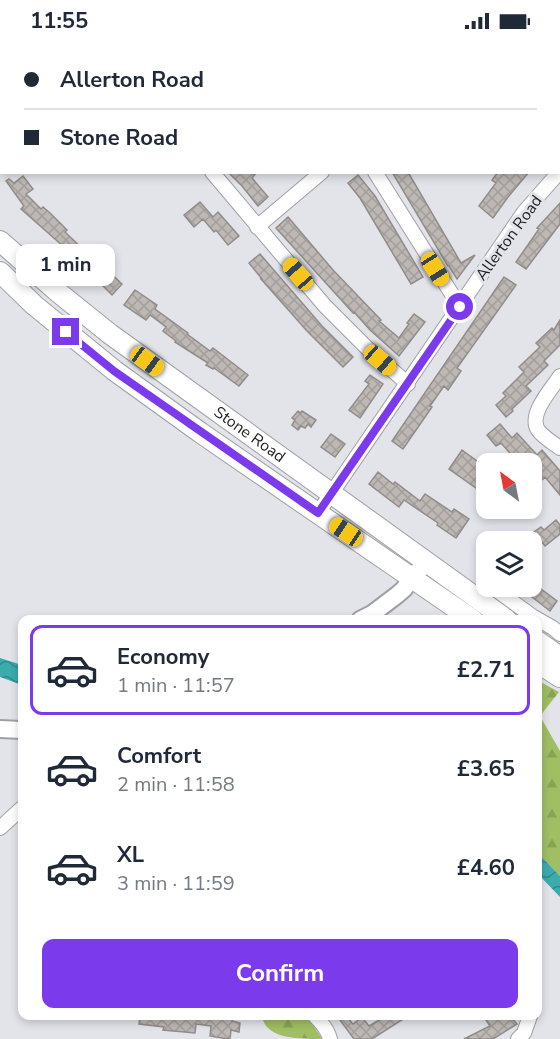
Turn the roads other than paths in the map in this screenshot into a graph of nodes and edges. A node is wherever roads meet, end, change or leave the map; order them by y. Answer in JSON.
{"nodes":[{"id":1,"x":214,"y":174,"type":"edge"},
{"id":2,"x":320,"y":174,"type":"edge"},
{"id":3,"x":376,"y":174,"type":"edge"},
{"id":4,"x":559,"y":174,"type":"edge"},
{"id":5,"x":257,"y":227,"type":"junction"},
{"id":6,"x":0,"y":241,"type":"edge"},
{"id":7,"x":0,"y":272,"type":"edge"},
{"id":8,"x":460,"y":307,"type":"junction"},
{"id":9,"x":560,"y":376,"type":"edge"},
{"id":10,"x":408,"y":384,"type":"junction"},
{"id":11,"x":560,"y":448,"type":"edge"},
{"id":12,"x":332,"y":494,"type":"junction"},
{"id":13,"x":318,"y":513,"type":"junction"},
{"id":14,"x":427,"y":562,"type":"junction"},
{"id":15,"x":412,"y":577,"type":"junction"},
{"id":16,"x":506,"y":597,"type":"edge"},
{"id":17,"x":370,"y":615,"type":"edge"},
{"id":18,"x":466,"y":615,"type":"edge"},
{"id":19,"x":500,"y":615,"type":"edge"},
{"id":20,"x":531,"y":615,"type":"edge"},
{"id":21,"x":548,"y":638,"type":"edge"},
{"id":22,"x":560,"y":657,"type":"edge"},
{"id":23,"x":560,"y":677,"type":"edge"},
{"id":24,"x":0,"y":729,"type":"edge"},
{"id":25,"x":18,"y":730,"type":"edge"},
{"id":26,"x":18,"y":812,"type":"edge"},
{"id":27,"x":0,"y":828,"type":"edge"},
{"id":28,"x":318,"y":1020,"type":"edge"},
{"id":29,"x":529,"y":1020,"type":"edge"},
{"id":30,"x":330,"y":1039,"type":"edge"},
{"id":31,"x":518,"y":1039,"type":"edge"}],
"edges":[{"from":1,"to":5,"type":"street"},
{"from":2,"to":5,"type":"street"},
{"from":3,"to":8,"type":"street"},
{"from":4,"to":8,"type":"street","name":"Allerton Road"},
{"from":5,"to":10,"type":"street"},
{"from":6,"to":12,"type":"highway","name":"Stone Road"},
{"from":7,"to":13,"type":"highway","name":"Stone Road"},
{"from":8,"to":10,"type":"street","name":"Allerton Road"},
{"from":9,"to":11,"type":"street"},
{"from":10,"to":12,"type":"street","name":"Allerton Road"},
{"from":12,"to":13,"type":"street","name":"Allerton Road"},
{"from":12,"to":14,"type":"highway","name":"Stone Road"},
{"from":13,"to":15,"type":"highway","name":"Stone Road"},
{"from":14,"to":15,"type":"main road"},
{"from":14,"to":19,"type":"highway","name":"Stone Road"},
{"from":15,"to":17,"type":"main road"},
{"from":15,"to":18,"type":"highway","name":"Stone Road"},
{"from":16,"to":20,"type":"street"},
{"from":21,"to":22,"type":"highway"},
{"from":21,"to":23,"type":"highway"},
{"from":24,"to":25,"type":"main road"},
{"from":26,"to":27,"type":"street"},
{"from":28,"to":30,"type":"street"},
{"from":29,"to":31,"type":"street"}]}
